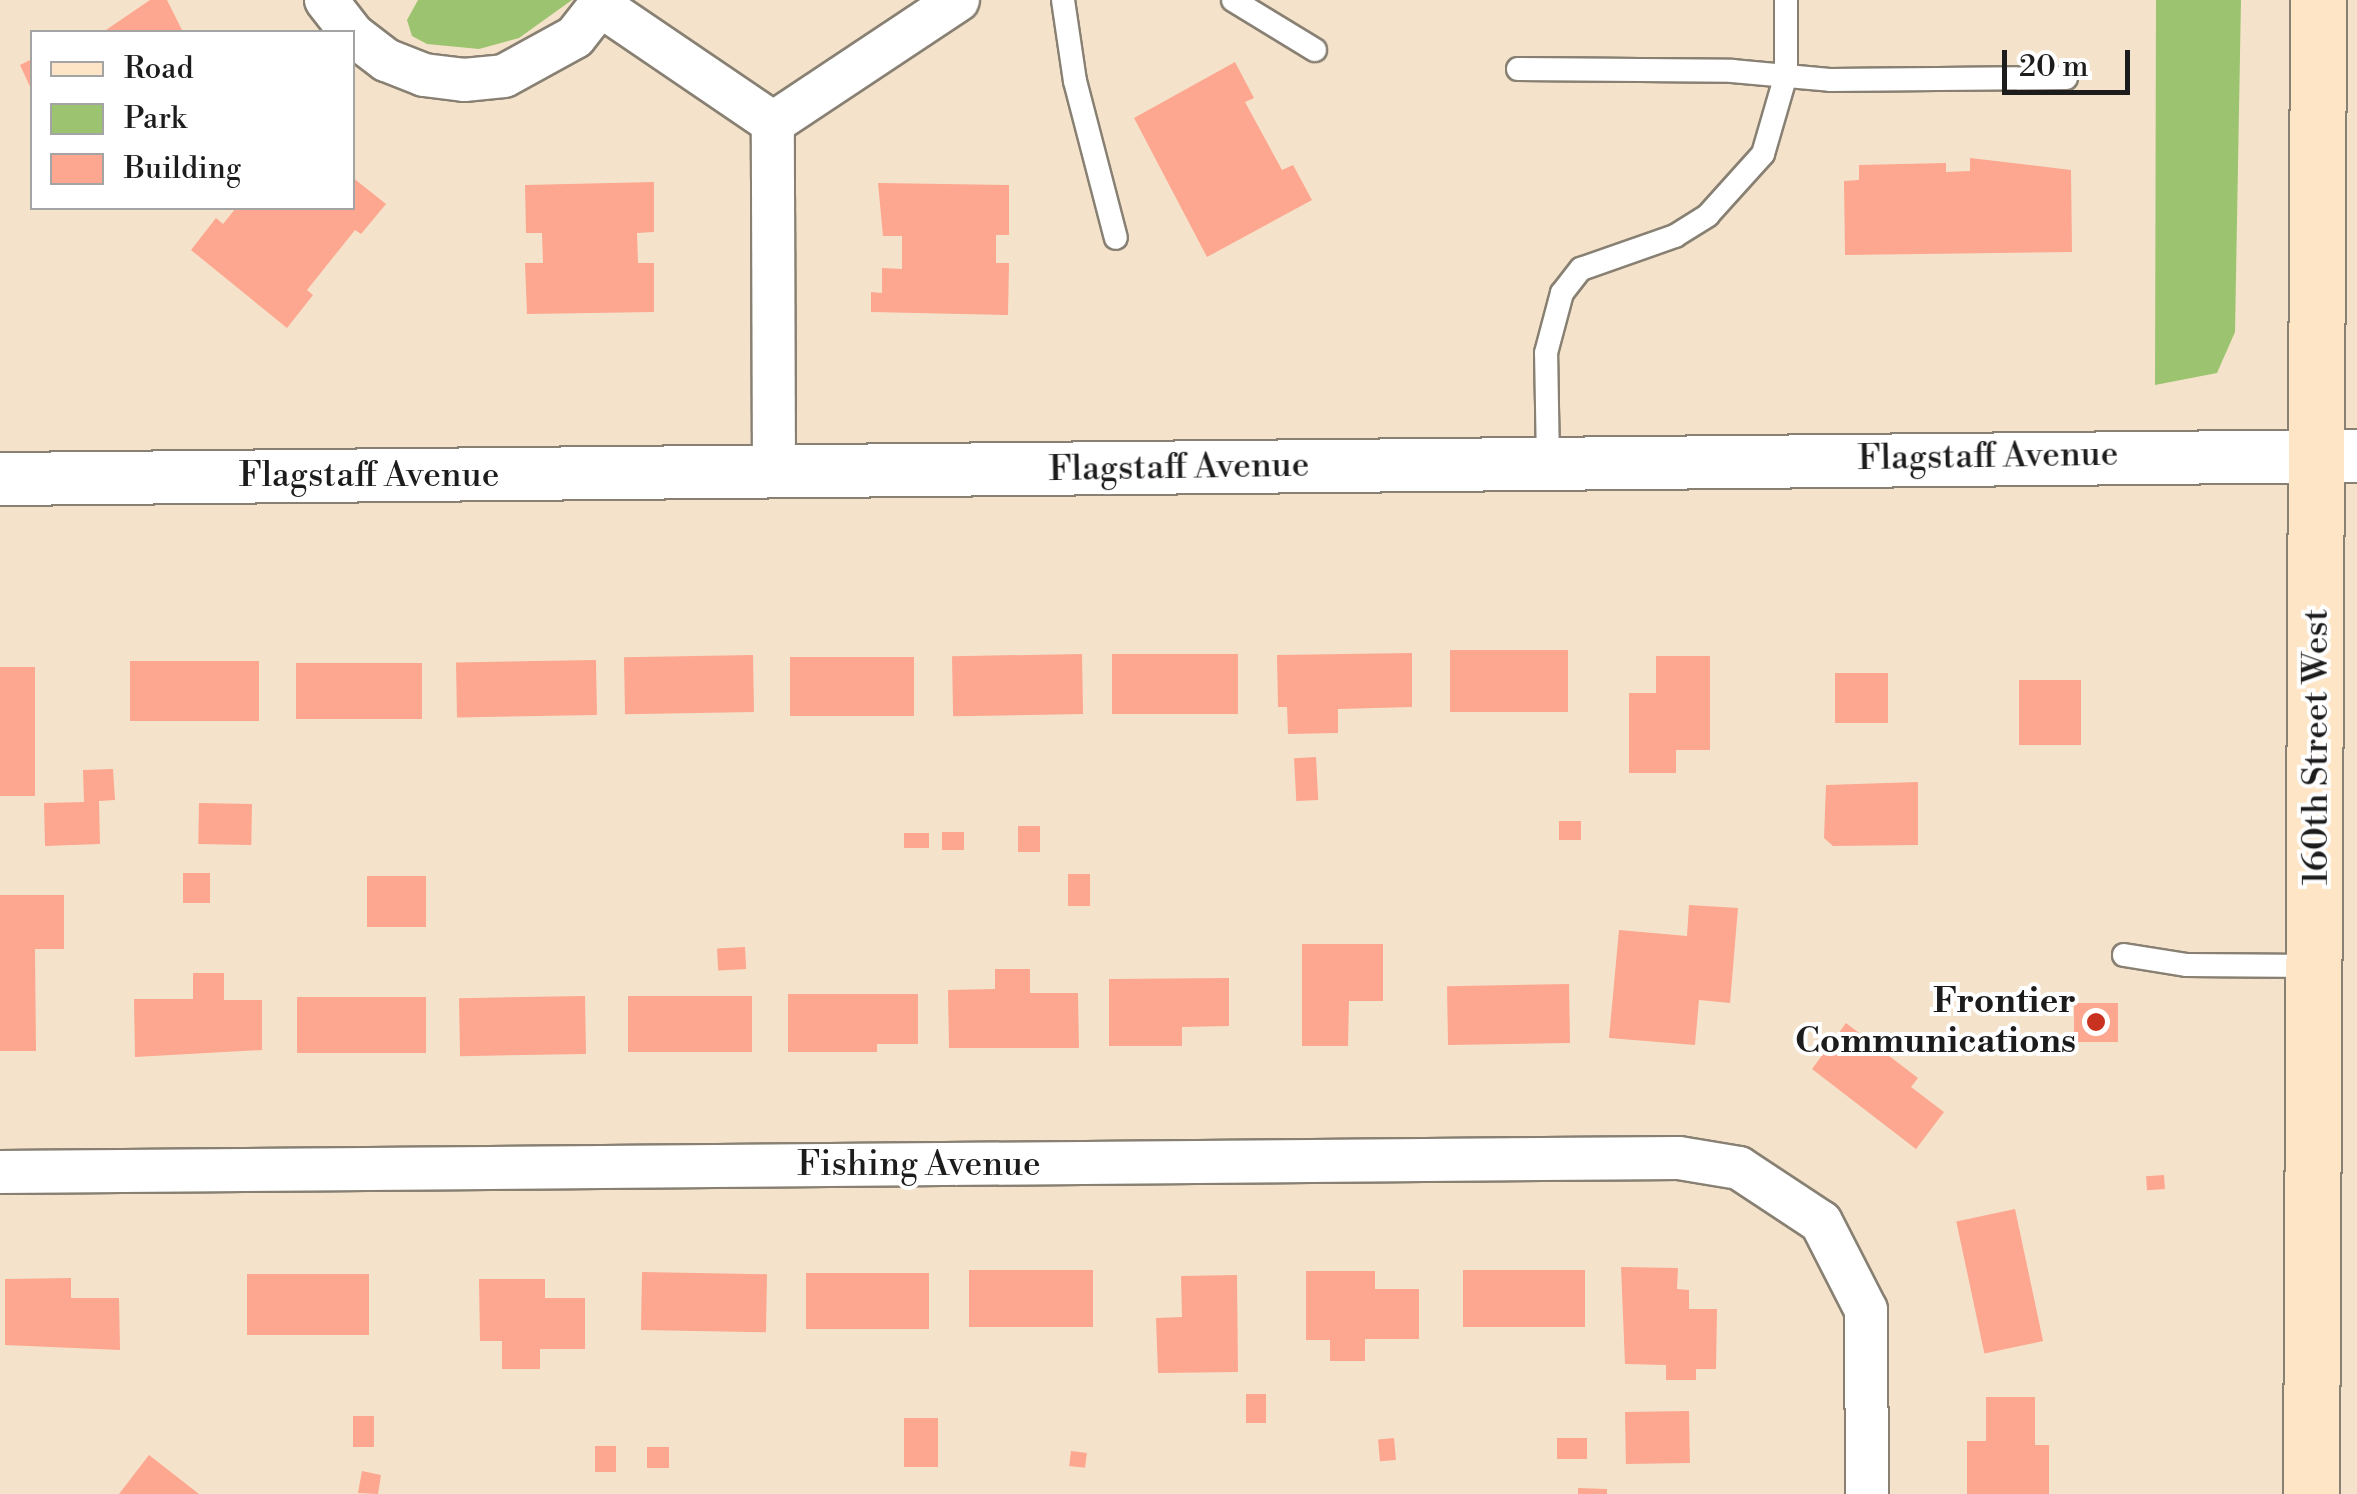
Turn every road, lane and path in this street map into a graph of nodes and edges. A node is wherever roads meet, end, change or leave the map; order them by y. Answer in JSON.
{"nodes":[{"id":1,"x":326,"y":0,"type":"edge"},
{"id":2,"x":958,"y":0,"type":"edge"},
{"id":3,"x":1063,"y":0,"type":"edge"},
{"id":4,"x":1233,"y":0,"type":"edge"},
{"id":5,"x":1786,"y":0,"type":"edge"},
{"id":6,"x":2318,"y":0,"type":"edge"},
{"id":7,"x":603,"y":3,"type":"edge"},
{"id":8,"x":350,"y":30,"type":"edge"},
{"id":9,"x":355,"y":35,"type":"edge"},
{"id":10,"x":1316,"y":50,"type":"dead end"},
{"id":11,"x":1518,"y":70,"type":"dead end"},
{"id":12,"x":1786,"y":75,"type":"junction"},
{"id":13,"x":2066,"y":78,"type":"dead end"},
{"id":14,"x":773,"y":123,"type":"junction"},
{"id":15,"x":1116,"y":238,"type":"dead end"},
{"id":16,"x":2337,"y":455,"type":"edge"},
{"id":17,"x":1548,"y":463,"type":"junction"},
{"id":18,"x":774,"y":473,"type":"junction"},
{"id":19,"x":0,"y":479,"type":"edge"},
{"id":20,"x":2124,"y":954,"type":"dead end"},
{"id":21,"x":2316,"y":966,"type":"junction"},
{"id":22,"x":0,"y":1172,"type":"edge"},
{"id":23,"x":1867,"y":1494,"type":"edge"},
{"id":24,"x":2312,"y":1494,"type":"edge"}],
"edges":[{"from":1,"to":8,"type":"street"},
{"from":2,"to":14,"type":"street"},
{"from":3,"to":15,"type":"lane"},
{"from":4,"to":10,"type":"lane"},
{"from":5,"to":12,"type":"lane"},
{"from":6,"to":16,"type":"main road","name":"160th Street West"},
{"from":7,"to":9,"type":"street"},
{"from":7,"to":14,"type":"street"},
{"from":11,"to":12,"type":"lane"},
{"from":12,"to":13,"type":"lane"},
{"from":12,"to":17,"type":"lane"},
{"from":14,"to":18,"type":"street"},
{"from":16,"to":17,"type":"street","name":"Flagstaff Avenue"},
{"from":16,"to":21,"type":"main road","name":"160th Street West"},
{"from":17,"to":18,"type":"street","name":"Flagstaff Avenue"},
{"from":18,"to":19,"type":"street","name":"Flagstaff Avenue"},
{"from":20,"to":21,"type":"lane"},
{"from":21,"to":24,"type":"main road","name":"160th Street West"},
{"from":22,"to":23,"type":"street","name":"Fishing Avenue"}]}
